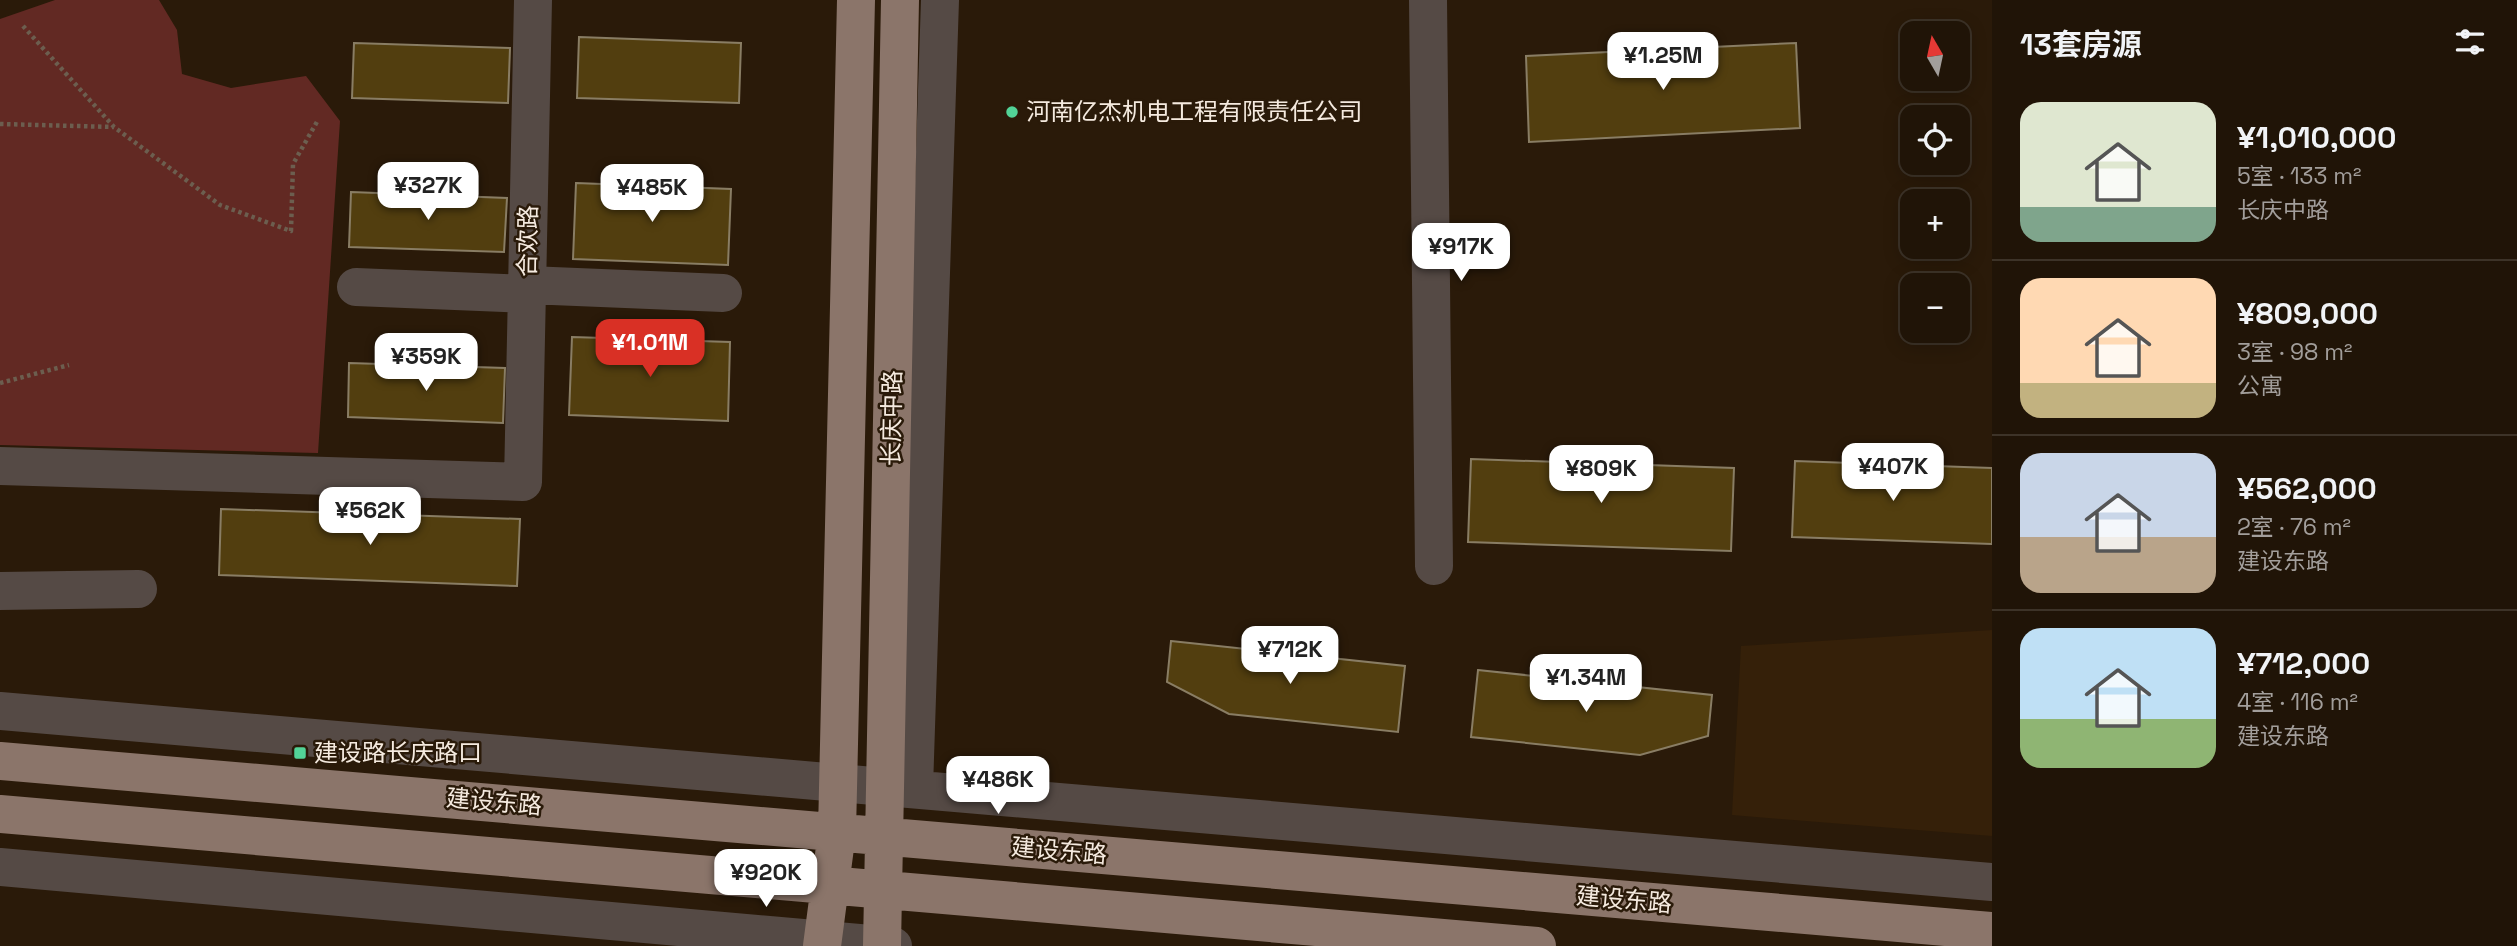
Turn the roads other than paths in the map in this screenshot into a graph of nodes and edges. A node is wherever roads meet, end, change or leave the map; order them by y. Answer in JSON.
{"nodes":[{"id":1,"x":533,"y":0,"type":"edge"},
{"id":2,"x":856,"y":0,"type":"edge"},
{"id":3,"x":900,"y":0,"type":"edge"},
{"id":4,"x":940,"y":0,"type":"edge"},
{"id":5,"x":1429,"y":0,"type":"edge"},
{"id":6,"x":356,"y":288,"type":"dead end"},
{"id":7,"x":527,"y":290,"type":"junction"},
{"id":8,"x":723,"y":293,"type":"dead end"},
{"id":9,"x":0,"y":466,"type":"edge"},
{"id":10,"x":1434,"y":566,"type":"dead end"},
{"id":11,"x":138,"y":589,"type":"dead end"},
{"id":12,"x":0,"y":591,"type":"edge"},
{"id":13,"x":0,"y":711,"type":"edge"},
{"id":14,"x":0,"y":761,"type":"edge"},
{"id":15,"x":838,"y":785,"type":"junction"},
{"id":16,"x":900,"y":788,"type":"junction"},
{"id":17,"x":0,"y":814,"type":"edge"},
{"id":18,"x":837,"y":832,"type":"junction"},
{"id":19,"x":884,"y":836,"type":"junction"},
{"id":20,"x":0,"y":867,"type":"edge"},
{"id":21,"x":1992,"y":882,"type":"edge"},
{"id":22,"x":829,"y":884,"type":"junction"},
{"id":23,"x":883,"y":889,"type":"junction"},
{"id":24,"x":1992,"y":931,"type":"edge"},
{"id":25,"x":822,"y":943,"type":"edge"},
{"id":26,"x":886,"y":946,"type":"edge"},
{"id":27,"x":1537,"y":946,"type":"edge"}],
"edges":[{"from":1,"to":7,"type":"street","name":"合欢路"},
{"from":2,"to":15,"type":"main road","name":"长庆中路"},
{"from":3,"to":16,"type":"main road","name":"长庆中路"},
{"from":4,"to":16,"type":"street"},
{"from":5,"to":10,"type":"street"},
{"from":6,"to":7,"type":"street"},
{"from":7,"to":8,"type":"street"},
{"from":7,"to":9,"type":"street","name":"合欢路"},
{"from":11,"to":12,"type":"street"},
{"from":13,"to":15,"type":"street"},
{"from":14,"to":18,"type":"main road","name":"建设东路"},
{"from":15,"to":16,"type":"street"},
{"from":15,"to":18,"type":"main road","name":"长庆中路"},
{"from":16,"to":19,"type":"main road","name":"长庆中路"},
{"from":16,"to":21,"type":"street"},
{"from":17,"to":22,"type":"main road"},
{"from":18,"to":19,"type":"main road","name":"建设东路"},
{"from":18,"to":22,"type":"main road","name":"长庆中路"},
{"from":19,"to":23,"type":"main road","name":"长庆中路"},
{"from":19,"to":24,"type":"main road","name":"建设东路"},
{"from":20,"to":25,"type":"street"},
{"from":22,"to":23,"type":"main road"},
{"from":22,"to":25,"type":"main road","name":"长庆中路"},
{"from":23,"to":26,"type":"main road","name":"长庆中路"},
{"from":23,"to":27,"type":"main road"},
{"from":25,"to":26,"type":"street"}]}
